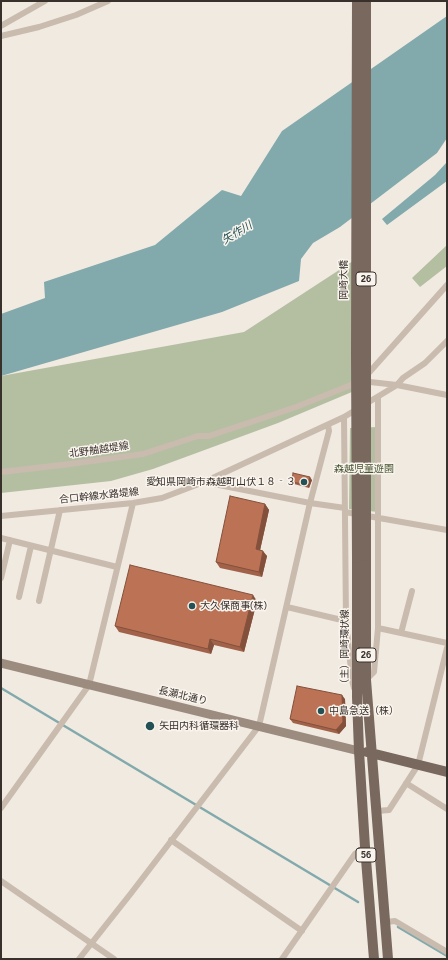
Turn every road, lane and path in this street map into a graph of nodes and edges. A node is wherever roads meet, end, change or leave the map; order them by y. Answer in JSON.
{"nodes":[{"id":1,"x":45,"y":1,"type":"edge"},
{"id":2,"x":108,"y":1,"type":"edge"},
{"id":3,"x":357,"y":1,"type":"edge"},
{"id":4,"x":366,"y":1,"type":"edge"},
{"id":5,"x":1,"y":26,"type":"edge"},
{"id":6,"x":1,"y":36,"type":"edge"},
{"id":7,"x":447,"y":285,"type":"edge"},
{"id":8,"x":447,"y":340,"type":"edge"},
{"id":9,"x":361,"y":381,"type":"junction"},
{"id":10,"x":397,"y":385,"type":"junction"},
{"id":11,"x":447,"y":395,"type":"edge"},
{"id":12,"x":378,"y":398,"type":"junction"},
{"id":13,"x":344,"y":417,"type":"junction"},
{"id":14,"x":328,"y":425,"type":"junction"},
{"id":15,"x":1,"y":472,"type":"edge"},
{"id":16,"x":204,"y":482,"type":"junction"},
{"id":17,"x":133,"y":503,"type":"junction"},
{"id":18,"x":310,"y":503,"type":"junction"},
{"id":19,"x":60,"y":510,"type":"junction"},
{"id":20,"x":345,"y":510,"type":"junction"},
{"id":21,"x":1,"y":516,"type":"edge"},
{"id":22,"x":378,"y":517,"type":"junction"},
{"id":23,"x":447,"y":530,"type":"edge"},
{"id":24,"x":1,"y":538,"type":"edge"},
{"id":25,"x":10,"y":540,"type":"junction"},
{"id":26,"x":32,"y":546,"type":"junction"},
{"id":27,"x":51,"y":550,"type":"junction"},
{"id":28,"x":362,"y":557,"type":"junction"},
{"id":29,"x":117,"y":567,"type":"junction"},
{"id":30,"x":1,"y":578,"type":"edge"},
{"id":31,"x":412,"y":591,"type":"dead end"},
{"id":32,"x":20,"y":597,"type":"dead end"},
{"id":33,"x":38,"y":600,"type":"dead end"},
{"id":34,"x":287,"y":607,"type":"junction"},
{"id":35,"x":346,"y":621,"type":"junction"},
{"id":36,"x":378,"y":628,"type":"junction"},
{"id":37,"x":401,"y":633,"type":"junction"},
{"id":38,"x":447,"y":643,"type":"edge"},
{"id":39,"x":447,"y":650,"type":"edge"},
{"id":40,"x":1,"y":663,"type":"edge"},
{"id":41,"x":366,"y":680,"type":"junction"},
{"id":42,"x":89,"y":685,"type":"junction"},
{"id":43,"x":357,"y":697,"type":"junction"},
{"id":44,"x":259,"y":726,"type":"junction"},
{"id":45,"x":359,"y":751,"type":"junction"},
{"id":46,"x":372,"y":754,"type":"junction"},
{"id":47,"x":418,"y":765,"type":"junction"},
{"id":48,"x":447,"y":772,"type":"edge"},
{"id":49,"x":406,"y":783,"type":"junction"},
{"id":50,"x":1,"y":808,"type":"edge"},
{"id":51,"x":447,"y":809,"type":"edge"},
{"id":52,"x":377,"y":811,"type":"junction"},
{"id":53,"x":171,"y":840,"type":"junction"},
{"id":54,"x":365,"y":847,"type":"junction"},
{"id":55,"x":1,"y":881,"type":"edge"},
{"id":56,"x":386,"y":922,"type":"junction"},
{"id":57,"x":302,"y":931,"type":"junction"},
{"id":58,"x":92,"y":943,"type":"junction"},
{"id":59,"x":447,"y":952,"type":"edge"},
{"id":60,"x":79,"y":959,"type":"edge"},
{"id":61,"x":114,"y":959,"type":"edge"},
{"id":62,"x":282,"y":959,"type":"edge"},
{"id":63,"x":374,"y":959,"type":"edge"},
{"id":64,"x":388,"y":959,"type":"edge"}],
"edges":[{"from":1,"to":5,"type":"street"},
{"from":2,"to":6,"type":"street"},
{"from":3,"to":28,"type":"main road","name":"岡崎大橋","number":"26","bridge":true},
{"from":4,"to":28,"type":"main road","number":"26","bridge":true},
{"from":7,"to":9,"type":"street"},
{"from":8,"to":10,"type":"street"},
{"from":9,"to":10,"type":"street"},
{"from":9,"to":15,"type":"street","name":"北野舳越堤線"},
{"from":10,"to":11,"type":"street"},
{"from":10,"to":12,"type":"street","name":"合口幹線水路堤線"},
{"from":12,"to":13,"type":"street","name":"合口幹線水路堤線"},
{"from":12,"to":22,"type":"street"},
{"from":13,"to":14,"type":"street","name":"合口幹線水路堤線"},
{"from":13,"to":20,"type":"street"},
{"from":14,"to":16,"type":"street","name":"合口幹線水路堤線"},
{"from":14,"to":18,"type":"street"},
{"from":16,"to":17,"type":"street","name":"合口幹線水路堤線"},
{"from":16,"to":18,"type":"street"},
{"from":17,"to":19,"type":"street","name":"合口幹線水路堤線"},
{"from":17,"to":29,"type":"street"},
{"from":18,"to":20,"type":"street"},
{"from":18,"to":34,"type":"street"},
{"from":19,"to":21,"type":"street","name":"合口幹線水路堤線"},
{"from":19,"to":27,"type":"street"},
{"from":20,"to":22,"type":"street"},
{"from":20,"to":35,"type":"street"},
{"from":22,"to":23,"type":"street"},
{"from":22,"to":36,"type":"street"},
{"from":24,"to":25,"type":"street"},
{"from":25,"to":26,"type":"street"},
{"from":25,"to":30,"type":"street"},
{"from":26,"to":27,"type":"street"},
{"from":26,"to":32,"type":"street"},
{"from":27,"to":29,"type":"street"},
{"from":27,"to":33,"type":"street"},
{"from":28,"to":41,"type":"main road","number":"26"},
{"from":28,"to":43,"type":"main road","name":"（主）岡崎環状線","number":"26"},
{"from":29,"to":42,"type":"street"},
{"from":31,"to":37,"type":"street"},
{"from":34,"to":35,"type":"street"},
{"from":34,"to":44,"type":"street"},
{"from":35,"to":43,"type":"street"},
{"from":36,"to":37,"type":"street"},
{"from":36,"to":41,"type":"street"},
{"from":37,"to":38,"type":"street"},
{"from":39,"to":47,"type":"street"},
{"from":40,"to":42,"type":"street","name":"長瀬北通り"},
{"from":41,"to":46,"type":"main road","number":"26"},
{"from":42,"to":44,"type":"street","name":"長瀬北通り"},
{"from":42,"to":50,"type":"street"},
{"from":43,"to":45,"type":"main road","name":"（主）岡崎環状線","number":"26"},
{"from":44,"to":45,"type":"street","name":"長瀬北通り"},
{"from":44,"to":53,"type":"street"},
{"from":45,"to":46,"type":"main road"},
{"from":45,"to":54,"type":"main road","number":"56"},
{"from":46,"to":47,"type":"main road"},
{"from":46,"to":52,"type":"main road","number":"56"},
{"from":47,"to":48,"type":"main road"},
{"from":47,"to":49,"type":"street"},
{"from":49,"to":51,"type":"street"},
{"from":49,"to":52,"type":"street"},
{"from":52,"to":56,"type":"main road","number":"56"},
{"from":53,"to":57,"type":"street"},
{"from":53,"to":58,"type":"street"},
{"from":54,"to":57,"type":"street"},
{"from":54,"to":63,"type":"main road","number":"56"},
{"from":55,"to":58,"type":"street"},
{"from":56,"to":59,"type":"street"},
{"from":56,"to":64,"type":"main road","number":"56"},
{"from":57,"to":62,"type":"street"},
{"from":58,"to":60,"type":"street"},
{"from":58,"to":61,"type":"street"}]}
